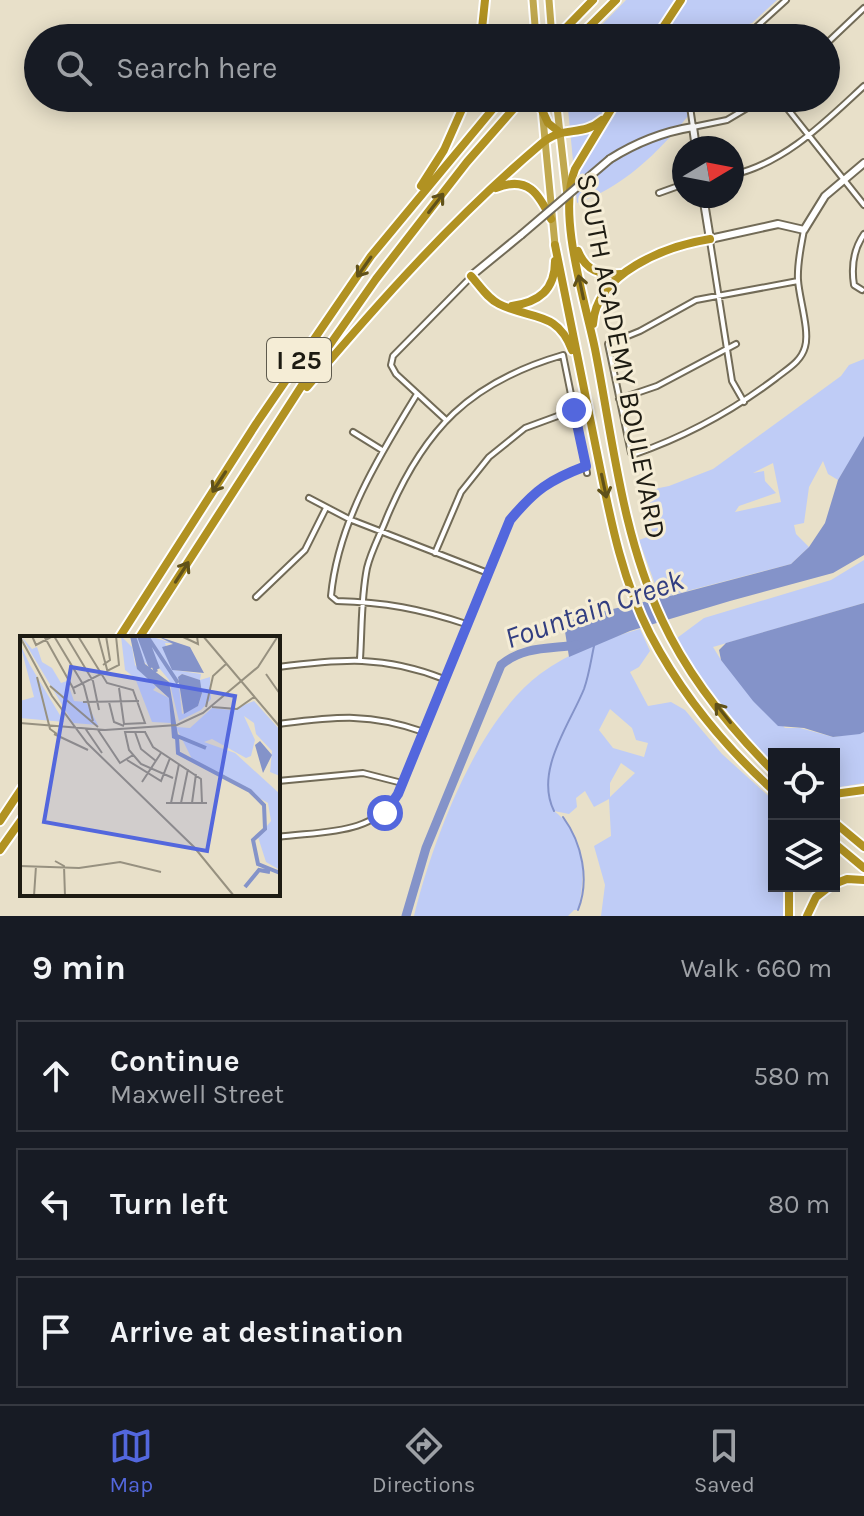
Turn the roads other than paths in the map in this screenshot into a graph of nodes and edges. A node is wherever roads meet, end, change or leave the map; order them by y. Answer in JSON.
{"nodes":[{"id":1,"x":485,"y":0,"type":"edge"},
{"id":2,"x":533,"y":0,"type":"edge"},
{"id":3,"x":549,"y":0,"type":"edge"},
{"id":4,"x":593,"y":0,"type":"edge"},
{"id":5,"x":616,"y":0,"type":"edge"},
{"id":6,"x":681,"y":0,"type":"edge"},
{"id":7,"x":786,"y":0,"type":"edge"},
{"id":8,"x":864,"y":8,"type":"edge"},
{"id":9,"x":482,"y":24,"type":"edge"},
{"id":10,"x":535,"y":24,"type":"edge"},
{"id":11,"x":552,"y":24,"type":"edge"},
{"id":12,"x":569,"y":24,"type":"edge"},
{"id":13,"x":592,"y":24,"type":"edge"},
{"id":14,"x":665,"y":24,"type":"edge"},
{"id":15,"x":760,"y":24,"type":"edge"},
{"id":16,"x":840,"y":31,"type":"edge"},
{"id":17,"x":864,"y":86,"type":"edge"},
{"id":18,"x":840,"y":108,"type":"edge"},
{"id":19,"x":461,"y":112,"type":"edge"},
{"id":20,"x":490,"y":112,"type":"edge"},
{"id":21,"x":511,"y":112,"type":"edge"},
{"id":22,"x":542,"y":112,"type":"edge"},
{"id":23,"x":543,"y":112,"type":"edge"},
{"id":24,"x":557,"y":112,"type":"edge"},
{"id":25,"x":691,"y":112,"type":"edge"},
{"id":26,"x":740,"y":112,"type":"edge"},
{"id":27,"x":790,"y":112,"type":"edge"},
{"id":28,"x":836,"y":112,"type":"edge"},
{"id":29,"x":608,"y":114,"type":"joint"},
{"id":30,"x":693,"y":127,"type":"junction"},
{"id":31,"x":558,"y":131,"type":"junction"},
{"id":32,"x":694,"y":136,"type":"edge"},
{"id":33,"x":810,"y":136,"type":"junction"},
{"id":34,"x":544,"y":141,"type":"junction"},
{"id":35,"x":864,"y":163,"type":"edge"},
{"id":36,"x":744,"y":171,"type":"edge"},
{"id":37,"x":845,"y":179,"type":"junction"},
{"id":38,"x":672,"y":188,"type":"edge"},
{"id":39,"x":491,"y":190,"type":"junction"},
{"id":40,"x":659,"y":193,"type":"dead end"},
{"id":41,"x":864,"y":205,"type":"edge"},
{"id":42,"x":568,"y":206,"type":"junction"},
{"id":43,"x":705,"y":208,"type":"edge"},
{"id":44,"x":551,"y":219,"type":"junction"},
{"id":45,"x":570,"y":225,"type":"junction"},
{"id":46,"x":393,"y":229,"type":"junction"},
{"id":47,"x":804,"y":230,"type":"junction"},
{"id":48,"x":864,"y":234,"type":"edge"},
{"id":49,"x":710,"y":239,"type":"junction"},
{"id":50,"x":555,"y":245,"type":"junction"},
{"id":51,"x":622,"y":274,"type":"junction"},
{"id":52,"x":471,"y":276,"type":"junction"},
{"id":53,"x":798,"y":281,"type":"junction"},
{"id":54,"x":862,"y":290,"type":"dead end"},
{"id":55,"x":719,"y":294,"type":"junction"},
{"id":56,"x":507,"y":307,"type":"junction"},
{"id":57,"x":736,"y":344,"type":"dead end"},
{"id":58,"x":594,"y":349,"type":"junction"},
{"id":59,"x":727,"y":349,"type":"junction"},
{"id":60,"x":582,"y":377,"type":"junction"},
{"id":61,"x":417,"y":394,"type":"junction"},
{"id":62,"x":619,"y":399,"type":"junction"},
{"id":63,"x":292,"y":402,"type":"junction"},
{"id":64,"x":744,"y":402,"type":"junction"},
{"id":65,"x":574,"y":410,"type":"junction"},
{"id":66,"x":446,"y":420,"type":"junction"},
{"id":67,"x":353,"y":432,"type":"dead end"},
{"id":68,"x":382,"y":450,"type":"junction"},
{"id":69,"x":586,"y":466,"type":"junction"},
{"id":70,"x":587,"y":473,"type":"dead end"},
{"id":71,"x":309,"y":498,"type":"dead end"},
{"id":72,"x":326,"y":508,"type":"junction"},
{"id":73,"x":349,"y":519,"type":"junction"},
{"id":74,"x":382,"y":531,"type":"junction"},
{"id":75,"x":435,"y":553,"type":"junction"},
{"id":76,"x":488,"y":573,"type":"junction"},
{"id":77,"x":256,"y":597,"type":"dead end"},
{"id":78,"x":363,"y":601,"type":"junction"},
{"id":79,"x":466,"y":624,"type":"junction"},
{"id":80,"x":120,"y":636,"type":"edge"},
{"id":81,"x":140,"y":636,"type":"edge"},
{"id":82,"x":360,"y":659,"type":"junction"},
{"id":83,"x":280,"y":667,"type":"edge"},
{"id":84,"x":444,"y":679,"type":"junction"},
{"id":85,"x":280,"y":724,"type":"edge"},
{"id":86,"x":424,"y":732,"type":"junction"},
{"id":87,"x":768,"y":764,"type":"edge"},
{"id":88,"x":280,"y":781,"type":"edge"},
{"id":89,"x":402,"y":783,"type":"junction"},
{"id":90,"x":768,"y":786,"type":"edge"},
{"id":91,"x":864,"y":790,"type":"edge"},
{"id":92,"x":20,"y":791,"type":"edge"},
{"id":93,"x":840,"y":793,"type":"edge"},
{"id":94,"x":0,"y":821,"type":"edge"},
{"id":95,"x":20,"y":822,"type":"edge"},
{"id":96,"x":840,"y":827,"type":"edge"},
{"id":97,"x":280,"y":837,"type":"edge"},
{"id":98,"x":864,"y":847,"type":"edge"},
{"id":99,"x":840,"y":848,"type":"edge"},
{"id":100,"x":0,"y":850,"type":"edge"},
{"id":101,"x":864,"y":868,"type":"edge"},
{"id":102,"x":864,"y":880,"type":"edge"},
{"id":103,"x":840,"y":882,"type":"edge"},
{"id":104,"x":789,"y":892,"type":"edge"},
{"id":105,"x":823,"y":892,"type":"edge"},
{"id":106,"x":789,"y":916,"type":"edge"},
{"id":107,"x":807,"y":916,"type":"edge"}],
"edges":[{"from":1,"to":9,"type":"highway"},
{"from":2,"to":10,"type":"highway"},
{"from":3,"to":11,"type":"highway"},
{"from":4,"to":12,"type":"highway"},
{"from":5,"to":13,"type":"highway"},
{"from":6,"to":14,"type":"highway"},
{"from":7,"to":15,"type":"street"},
{"from":8,"to":16,"type":"street"},
{"from":17,"to":18,"type":"street"},
{"from":19,"to":46,"type":"highway"},
{"from":20,"to":46,"type":"highway","number":"I 25"},
{"from":63,"to":21,"type":"highway","number":"I 25","one_way":true},
{"from":22,"to":34,"type":"highway","name":"SOUTH ACADEMY BOULEVARD"},
{"from":23,"to":31,"type":"highway"},
{"from":24,"to":31,"type":"highway","name":"SOUTH ACADEMY BOULEVARD"},
{"from":25,"to":30,"type":"street"},
{"from":26,"to":30,"type":"street"},
{"from":27,"to":33,"type":"street"},
{"from":28,"to":33,"type":"street"},
{"from":29,"to":31,"type":"highway"},
{"from":29,"to":42,"type":"highway"},
{"from":30,"to":32,"type":"street"},
{"from":30,"to":52,"type":"street","bridge":true},
{"from":31,"to":34,"type":"highway"},
{"from":31,"to":42,"type":"highway","name":"SOUTH ACADEMY BOULEVARD"},
{"from":33,"to":36,"type":"street"},
{"from":33,"to":37,"type":"street"},
{"from":34,"to":39,"type":"highway"},
{"from":34,"to":44,"type":"highway","name":"SOUTH ACADEMY BOULEVARD"},
{"from":35,"to":37,"type":"street"},
{"from":37,"to":41,"type":"street"},
{"from":37,"to":47,"type":"street"},
{"from":38,"to":40,"type":"street"},
{"from":39,"to":44,"type":"highway"},
{"from":39,"to":63,"type":"highway"},
{"from":42,"to":45,"type":"highway","name":"SOUTH ACADEMY BOULEVARD"},
{"from":43,"to":49,"type":"street"},
{"from":44,"to":50,"type":"highway","name":"SOUTH ACADEMY BOULEVARD"},
{"from":45,"to":51,"type":"highway"},
{"from":58,"to":45,"type":"highway","name":"SOUTH ACADEMY BOULEVARD","one_way":true},
{"from":46,"to":80,"type":"highway","number":"I 25","one_way":true},
{"from":47,"to":49,"type":"street"},
{"from":47,"to":53,"type":"street"},
{"from":48,"to":54,"type":"street"},
{"from":49,"to":51,"type":"highway"},
{"from":49,"to":55,"type":"street"},
{"from":50,"to":56,"type":"highway"},
{"from":50,"to":60,"type":"highway","name":"SOUTH ACADEMY BOULEVARD"},
{"from":51,"to":58,"type":"highway"},
{"from":52,"to":56,"type":"highway"},
{"from":52,"to":61,"type":"street"},
{"from":53,"to":55,"type":"street"},
{"from":53,"to":64,"type":"street"},
{"from":55,"to":59,"type":"street"},
{"from":55,"to":62,"type":"street"},
{"from":56,"to":60,"type":"highway"},
{"from":57,"to":59,"type":"street"},
{"from":87,"to":58,"type":"highway","name":"SOUTH ACADEMY BOULEVARD","one_way":true},
{"from":59,"to":62,"type":"street"},
{"from":59,"to":64,"type":"street"},
{"from":60,"to":90,"type":"highway","name":"SOUTH ACADEMY BOULEVARD","one_way":true},
{"from":61,"to":66,"type":"street"},
{"from":61,"to":68,"type":"street"},
{"from":62,"to":64,"type":"street"},
{"from":81,"to":63,"type":"highway","number":"I 25","one_way":true},
{"from":65,"to":66,"type":"street"},
{"from":65,"to":69,"type":"street"},
{"from":65,"to":75,"type":"street"},
{"from":66,"to":74,"type":"street"},
{"from":67,"to":68,"type":"street"},
{"from":68,"to":73,"type":"street"},
{"from":69,"to":70,"type":"street"},
{"from":69,"to":76,"type":"street"},
{"from":71,"to":72,"type":"street"},
{"from":72,"to":73,"type":"street"},
{"from":72,"to":77,"type":"street"},
{"from":73,"to":74,"type":"street"},
{"from":73,"to":78,"type":"street"},
{"from":74,"to":75,"type":"street"},
{"from":74,"to":78,"type":"street"},
{"from":75,"to":76,"type":"street"},
{"from":76,"to":79,"type":"street"},
{"from":78,"to":79,"type":"street"},
{"from":78,"to":82,"type":"street"},
{"from":79,"to":84,"type":"street"},
{"from":82,"to":83,"type":"street"},
{"from":82,"to":84,"type":"street"},
{"from":84,"to":86,"type":"street"},
{"from":85,"to":86,"type":"street"},
{"from":86,"to":89,"type":"street"},
{"from":88,"to":89,"type":"street"},
{"from":89,"to":97,"type":"street"},
{"from":91,"to":93,"type":"highway"},
{"from":92,"to":94,"type":"highway"},
{"from":95,"to":100,"type":"highway"},
{"from":96,"to":98,"type":"highway"},
{"from":99,"to":101,"type":"highway"},
{"from":102,"to":103,"type":"highway"},
{"from":104,"to":106,"type":"highway"},
{"from":105,"to":107,"type":"highway"}]}
